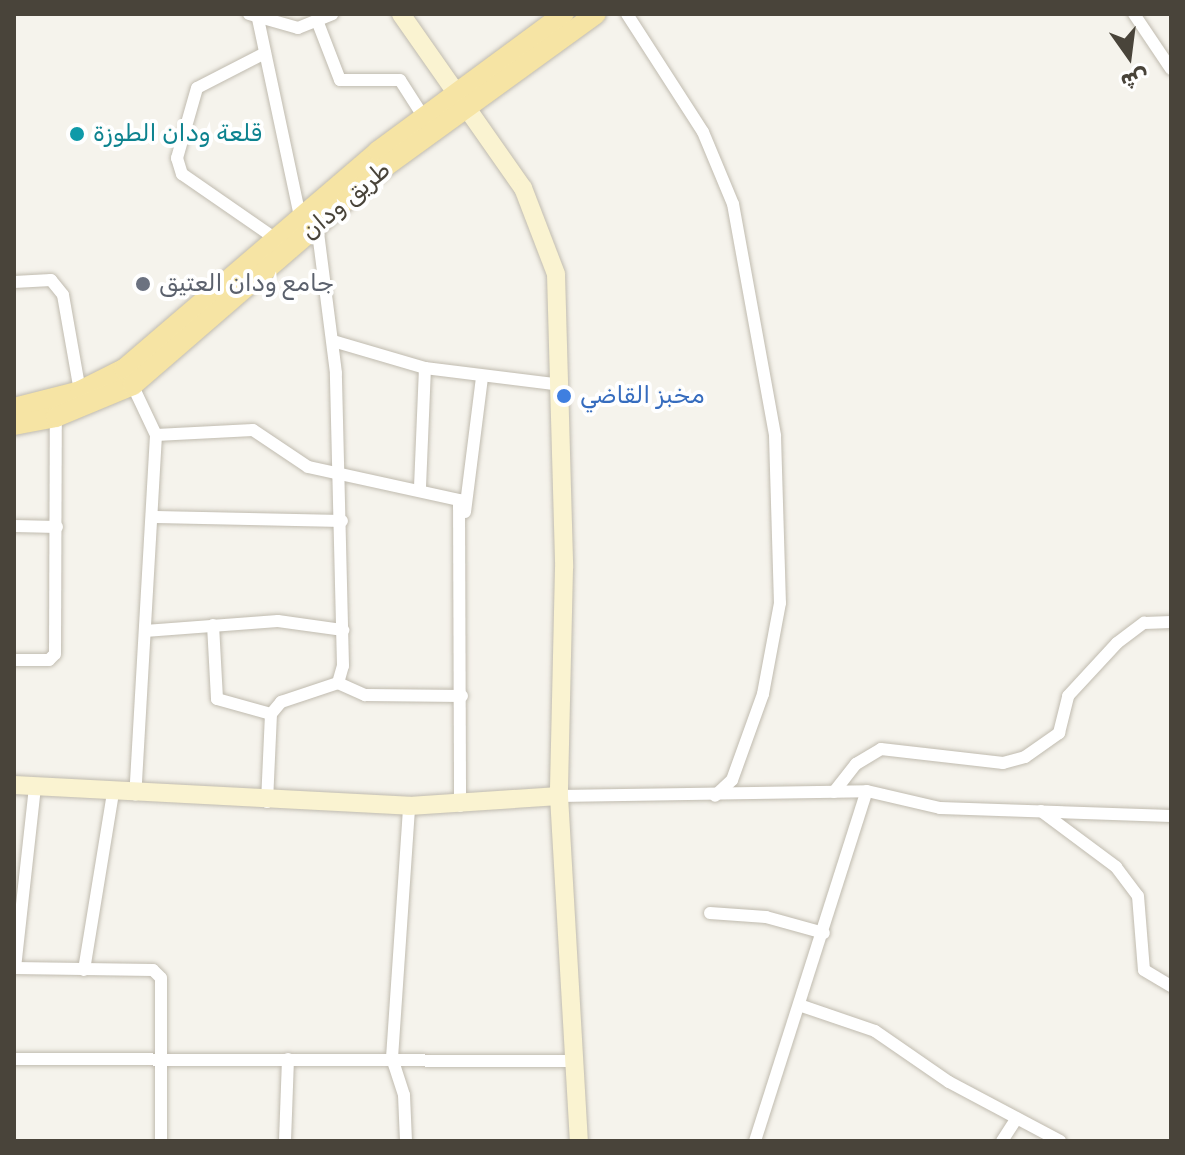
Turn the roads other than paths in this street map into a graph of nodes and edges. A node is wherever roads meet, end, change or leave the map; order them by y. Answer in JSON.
{"nodes":[{"id":1,"x":332,"y":14,"type":"edge"},
{"id":2,"x":401,"y":14,"type":"edge"},
{"id":3,"x":564,"y":14,"type":"edge"},
{"id":4,"x":596,"y":14,"type":"edge"},
{"id":5,"x":627,"y":14,"type":"edge"},
{"id":6,"x":1134,"y":14,"type":"edge"},
{"id":7,"x":255,"y":17,"type":"edge"},
{"id":8,"x":318,"y":23,"type":"junction"},
{"id":9,"x":265,"y":53,"type":"junction"},
{"id":10,"x":1171,"y":69,"type":"edge"},
{"id":11,"x":460,"y":97,"type":"junction"},
{"id":12,"x":423,"y":116,"type":"junction"},
{"id":13,"x":308,"y":221,"type":"junction"},
{"id":14,"x":276,"y":239,"type":"junction"},
{"id":15,"x":14,"y":282,"type":"edge"},
{"id":16,"x":333,"y":341,"type":"junction"},
{"id":17,"x":425,"y":368,"type":"junction"},
{"id":18,"x":128,"y":377,"type":"junction"},
{"id":19,"x":482,"y":378,"type":"junction"},
{"id":20,"x":562,"y":385,"type":"junction"},
{"id":21,"x":80,"y":391,"type":"junction"},
{"id":22,"x":14,"y":408,"type":"edge"},
{"id":23,"x":56,"y":417,"type":"junction"},
{"id":24,"x":14,"y":425,"type":"edge"},
{"id":25,"x":156,"y":435,"type":"junction"},
{"id":26,"x":339,"y":472,"type":"junction"},
{"id":27,"x":420,"y":487,"type":"junction"},
{"id":28,"x":465,"y":515,"type":"junction"},
{"id":29,"x":156,"y":517,"type":"junction"},
{"id":30,"x":342,"y":521,"type":"junction"},
{"id":31,"x":14,"y":526,"type":"edge"},
{"id":32,"x":57,"y":527,"type":"junction"},
{"id":33,"x":1171,"y":622,"type":"edge"},
{"id":34,"x":213,"y":625,"type":"junction"},
{"id":35,"x":343,"y":630,"type":"junction"},
{"id":36,"x":145,"y":631,"type":"junction"},
{"id":37,"x":14,"y":660,"type":"edge"},
{"id":38,"x":338,"y":683,"type":"junction"},
{"id":39,"x":462,"y":696,"type":"junction"},
{"id":40,"x":271,"y":714,"type":"junction"},
{"id":41,"x":14,"y":785,"type":"edge"},
{"id":42,"x":35,"y":787,"type":"junction"},
{"id":43,"x":867,"y":791,"type":"junction"},
{"id":44,"x":834,"y":792,"type":"junction"},
{"id":45,"x":113,"y":793,"type":"junction"},
{"id":46,"x":135,"y":794,"type":"junction"},
{"id":47,"x":559,"y":796,"type":"junction"},
{"id":48,"x":715,"y":796,"type":"junction"},
{"id":49,"x":267,"y":802,"type":"junction"},
{"id":50,"x":409,"y":806,"type":"junction"},
{"id":51,"x":460,"y":806,"type":"junction"},
{"id":52,"x":1041,"y":811,"type":"junction"},
{"id":53,"x":1171,"y":816,"type":"edge"},
{"id":54,"x":710,"y":913,"type":"dead end"},
{"id":55,"x":824,"y":933,"type":"junction"},
{"id":56,"x":15,"y":968,"type":"edge"},
{"id":57,"x":84,"y":970,"type":"junction"},
{"id":58,"x":1171,"y":986,"type":"edge"},
{"id":59,"x":802,"y":1006,"type":"junction"},
{"id":60,"x":163,"y":1058,"type":"junction"},
{"id":61,"x":392,"y":1058,"type":"junction"},
{"id":62,"x":14,"y":1059,"type":"edge"},
{"id":63,"x":288,"y":1059,"type":"junction"},
{"id":64,"x":569,"y":1061,"type":"junction"},
{"id":65,"x":1017,"y":1118,"type":"junction"},
{"id":66,"x":161,"y":1141,"type":"edge"},
{"id":67,"x":285,"y":1141,"type":"edge"},
{"id":68,"x":406,"y":1141,"type":"edge"},
{"id":69,"x":579,"y":1141,"type":"edge"},
{"id":70,"x":755,"y":1141,"type":"edge"},
{"id":71,"x":1002,"y":1141,"type":"edge"},
{"id":72,"x":1060,"y":1141,"type":"edge"}],
"edges":[{"from":1,"to":8,"type":"street"},
{"from":2,"to":11,"type":"street"},
{"from":3,"to":11,"type":"main road","name":"طريق ودان"},
{"from":4,"to":11,"type":"main road","name":"طريق ودان"},
{"from":5,"to":48,"type":"street"},
{"from":6,"to":10,"type":"street"},
{"from":7,"to":8,"type":"street"},
{"from":7,"to":9,"type":"street"},
{"from":8,"to":12,"type":"street"},
{"from":9,"to":13,"type":"street"},
{"from":9,"to":14,"type":"street"},
{"from":11,"to":12,"type":"main road","name":"طريق ودان"},
{"from":11,"to":13,"type":"main road","name":"طريق ودان"},
{"from":11,"to":20,"type":"street"},
{"from":12,"to":13,"type":"main road","name":"طريق ودان"},
{"from":13,"to":14,"type":"main road","name":"طريق ودان"},
{"from":13,"to":16,"type":"street"},
{"from":13,"to":18,"type":"main road","name":"طريق ودان"},
{"from":14,"to":18,"type":"main road","name":"طريق ودان"},
{"from":15,"to":21,"type":"street"},
{"from":16,"to":17,"type":"street"},
{"from":16,"to":26,"type":"street"},
{"from":17,"to":19,"type":"street"},
{"from":17,"to":27,"type":"street"},
{"from":18,"to":21,"type":"main road","name":"طريق ودان"},
{"from":18,"to":23,"type":"main road","name":"طريق ودان"},
{"from":18,"to":25,"type":"street"},
{"from":19,"to":20,"type":"street"},
{"from":19,"to":28,"type":"street"},
{"from":20,"to":47,"type":"street"},
{"from":21,"to":22,"type":"main road","name":"طريق ودان"},
{"from":23,"to":24,"type":"main road","name":"طريق ودان"},
{"from":23,"to":32,"type":"street"},
{"from":25,"to":26,"type":"street"},
{"from":25,"to":29,"type":"street"},
{"from":26,"to":27,"type":"street"},
{"from":26,"to":30,"type":"street"},
{"from":27,"to":28,"type":"street"},
{"from":28,"to":39,"type":"street"},
{"from":29,"to":30,"type":"street"},
{"from":29,"to":36,"type":"street"},
{"from":30,"to":35,"type":"street"},
{"from":31,"to":32,"type":"street"},
{"from":32,"to":37,"type":"street"},
{"from":33,"to":44,"type":"street"},
{"from":34,"to":35,"type":"street"},
{"from":34,"to":36,"type":"street"},
{"from":34,"to":40,"type":"street"},
{"from":35,"to":38,"type":"street"},
{"from":36,"to":46,"type":"street"},
{"from":38,"to":39,"type":"street"},
{"from":38,"to":40,"type":"street"},
{"from":39,"to":51,"type":"street"},
{"from":40,"to":49,"type":"street"},
{"from":41,"to":42,"type":"street"},
{"from":42,"to":45,"type":"street"},
{"from":42,"to":56,"type":"street"},
{"from":43,"to":44,"type":"street"},
{"from":43,"to":52,"type":"street"},
{"from":43,"to":55,"type":"street"},
{"from":44,"to":48,"type":"street"},
{"from":45,"to":46,"type":"street"},
{"from":45,"to":57,"type":"street"},
{"from":46,"to":49,"type":"street"},
{"from":47,"to":48,"type":"street"},
{"from":47,"to":51,"type":"street"},
{"from":47,"to":64,"type":"street"},
{"from":49,"to":50,"type":"street"},
{"from":50,"to":51,"type":"street"},
{"from":50,"to":61,"type":"street"},
{"from":52,"to":53,"type":"street"},
{"from":52,"to":58,"type":"street"},
{"from":54,"to":55,"type":"street"},
{"from":55,"to":59,"type":"street"},
{"from":56,"to":57,"type":"street"},
{"from":57,"to":60,"type":"street"},
{"from":59,"to":65,"type":"street"},
{"from":59,"to":70,"type":"street"},
{"from":60,"to":62,"type":"street"},
{"from":60,"to":63,"type":"street"},
{"from":60,"to":66,"type":"street"},
{"from":61,"to":63,"type":"street"},
{"from":61,"to":64,"type":"street"},
{"from":61,"to":68,"type":"street"},
{"from":63,"to":67,"type":"street"},
{"from":64,"to":69,"type":"street"},
{"from":65,"to":71,"type":"street"},
{"from":65,"to":72,"type":"street"}]}
